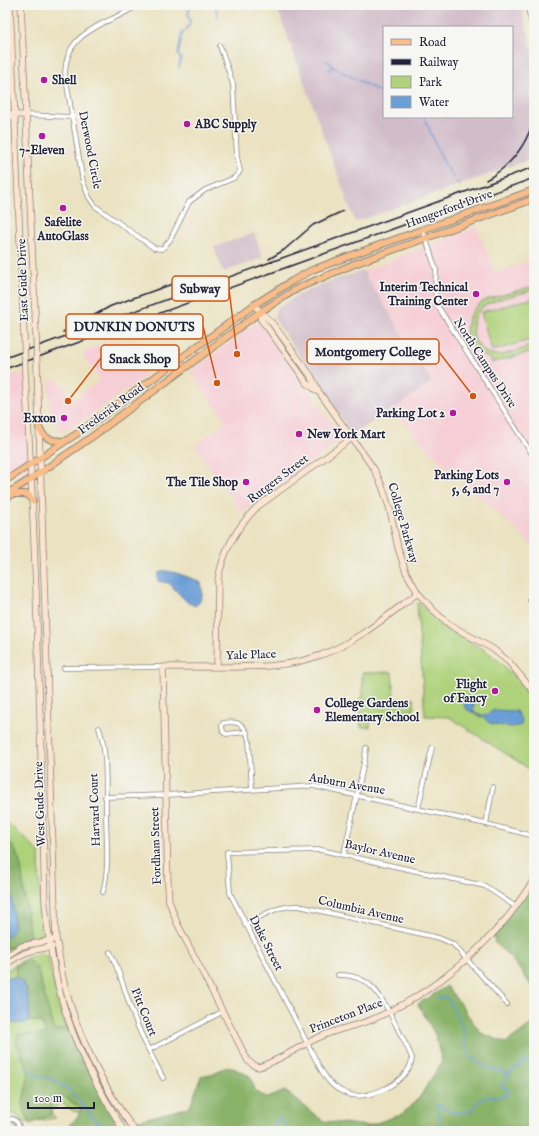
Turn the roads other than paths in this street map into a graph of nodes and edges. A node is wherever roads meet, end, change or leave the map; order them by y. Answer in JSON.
{"nodes":[{"id":1,"x":10,"y":5,"type":"edge"},
{"id":2,"x":21,"y":5,"type":"edge"},
{"id":3,"x":139,"y":5,"type":"edge"},
{"id":4,"x":527,"y":5,"type":"edge"},
{"id":5,"x":534,"y":32,"type":"edge"},
{"id":6,"x":220,"y":46,"type":"dead end"},
{"id":7,"x":5,"y":112,"type":"edge"},
{"id":8,"x":15,"y":115,"type":"junction"},
{"id":9,"x":27,"y":115,"type":"junction"},
{"id":10,"x":72,"y":117,"type":"junction"},
{"id":11,"x":5,"y":119,"type":"edge"},
{"id":12,"x":534,"y":190,"type":"edge"},
{"id":13,"x":534,"y":199,"type":"edge"},
{"id":14,"x":423,"y":230,"type":"junction"},
{"id":15,"x":425,"y":238,"type":"junction"},
{"id":16,"x":371,"y":248,"type":"joint"},
{"id":17,"x":374,"y":256,"type":"joint"},
{"id":18,"x":254,"y":305,"type":"junction"},
{"id":19,"x":260,"y":312,"type":"junction"},
{"id":20,"x":39,"y":428,"type":"junction"},
{"id":21,"x":352,"y":438,"type":"junction"},
{"id":22,"x":65,"y":441,"type":"junction"},
{"id":23,"x":534,"y":457,"type":"edge"},
{"id":24,"x":40,"y":458,"type":"junction"},
{"id":25,"x":31,"y":465,"type":"junction"},
{"id":26,"x":41,"y":472,"type":"junction"},
{"id":27,"x":31,"y":479,"type":"junction"},
{"id":28,"x":5,"y":481,"type":"edge"},
{"id":29,"x":5,"y":495,"type":"edge"},
{"id":30,"x":5,"y":498,"type":"edge"},
{"id":31,"x":33,"y":501,"type":"junction"},
{"id":32,"x":418,"y":592,"type":"junction"},
{"id":33,"x":530,"y":600,"type":"dead end"},
{"id":34,"x":534,"y":603,"type":"edge"},
{"id":35,"x":163,"y":667,"type":"junction"},
{"id":36,"x":217,"y":667,"type":"junction"},
{"id":37,"x":64,"y":668,"type":"dead end"},
{"id":38,"x":534,"y":692,"type":"edge"},
{"id":39,"x":99,"y":728,"type":"dead end"},
{"id":40,"x":247,"y":732,"type":"junction"},
{"id":41,"x":366,"y":748,"type":"dead end"},
{"id":42,"x":432,"y":748,"type":"dead end"},
{"id":43,"x":493,"y":787,"type":"dead end"},
{"id":44,"x":252,"y":789,"type":"junction"},
{"id":45,"x":166,"y":795,"type":"junction"},
{"id":46,"x":357,"y":795,"type":"junction"},
{"id":47,"x":105,"y":797,"type":"junction"},
{"id":48,"x":418,"y":809,"type":"junction"},
{"id":49,"x":486,"y":824,"type":"junction"},
{"id":50,"x":534,"y":836,"type":"edge"},
{"id":51,"x":232,"y":852,"type":"joint"},
{"id":52,"x":344,"y":854,"type":"junction"},
{"id":53,"x":534,"y":880,"type":"edge"},
{"id":54,"x":103,"y":892,"type":"dead end"},
{"id":55,"x":516,"y":907,"type":"junction"},
{"id":56,"x":245,"y":925,"type":"junction"},
{"id":57,"x":56,"y":939,"type":"junction"},
{"id":58,"x":49,"y":940,"type":"junction"},
{"id":59,"x":58,"y":946,"type":"junction"},
{"id":60,"x":50,"y":947,"type":"junction"},
{"id":61,"x":110,"y":952,"type":"dead end"},
{"id":62,"x":6,"y":956,"type":"edge"},
{"id":63,"x":468,"y":959,"type":"junction"},
{"id":64,"x":5,"y":965,"type":"edge"},
{"id":65,"x":338,"y":975,"type":"dead end"},
{"id":66,"x":507,"y":1004,"type":"dead end"},
{"id":67,"x":389,"y":1011,"type":"junction"},
{"id":68,"x":222,"y":1012,"type":"junction"},
{"id":69,"x":307,"y":1043,"type":"junction"},
{"id":70,"x":149,"y":1050,"type":"junction"},
{"id":71,"x":163,"y":1078,"type":"dead end"},
{"id":72,"x":5,"y":1120,"type":"edge"},
{"id":73,"x":21,"y":1131,"type":"edge"},
{"id":74,"x":124,"y":1131,"type":"edge"},
{"id":75,"x":135,"y":1131,"type":"edge"}],
"edges":[{"from":1,"to":8,"type":"main road","name":"East Gude Drive"},
{"from":2,"to":9,"type":"main road","name":"East Gude Drive"},
{"from":3,"to":10,"type":"street","name":"Derwood Circle"},
{"from":4,"to":5,"type":"street"},
{"from":6,"to":10,"type":"street","name":"Derwood Circle"},
{"from":7,"to":8,"type":"main road"},
{"from":8,"to":9,"type":"main road"},
{"from":8,"to":11,"type":"main road"},
{"from":8,"to":25,"type":"main road","name":"East Gude Drive","bridge":true},
{"from":9,"to":10,"type":"street"},
{"from":9,"to":20,"type":"main road","name":"East Gude Drive","bridge":true},
{"from":12,"to":14,"type":"main road","name":"Hungerford Drive"},
{"from":13,"to":15,"type":"main road","name":"Hungerford Drive"},
{"from":14,"to":15,"type":"street","name":"North Campus Drive"},
{"from":14,"to":16,"type":"main road","name":"Hungerford Drive"},
{"from":15,"to":17,"type":"main road","name":"Hungerford Drive"},
{"from":15,"to":23,"type":"street","name":"North Campus Drive"},
{"from":16,"to":18,"type":"main road","name":"Frederick Road"},
{"from":17,"to":19,"type":"main road","name":"Frederick Road"},
{"from":18,"to":19,"type":"main road","name":"College Parkway"},
{"from":18,"to":22,"type":"main road","name":"Frederick Road"},
{"from":19,"to":21,"type":"main road","name":"College Parkway"},
{"from":19,"to":26,"type":"main road","name":"Frederick Road"},
{"from":20,"to":22,"type":"main road"},
{"from":20,"to":24,"type":"main road","name":"East Gude Drive"},
{"from":21,"to":32,"type":"main road","name":"College Parkway"},
{"from":21,"to":36,"type":"main road","name":"Rutgers Street"},
{"from":22,"to":24,"type":"main road","name":"Frederick Road"},
{"from":24,"to":25,"type":"main road","name":"Frederick Road"},
{"from":24,"to":26,"type":"main road","name":"West Gude Drive"},
{"from":25,"to":27,"type":"main road","name":"East Gude Drive"},
{"from":25,"to":28,"type":"main road","name":"Frederick Road"},
{"from":26,"to":27,"type":"main road","name":"Frederick Road"},
{"from":26,"to":57,"type":"main road","name":"West Gude Drive"},
{"from":27,"to":29,"type":"main road","name":"Frederick Road"},
{"from":27,"to":31,"type":"main road","name":"West Gude Drive"},
{"from":30,"to":31,"type":"main road"},
{"from":31,"to":58,"type":"main road","name":"West Gude Drive"},
{"from":32,"to":36,"type":"main road","name":"Yale Place"},
{"from":32,"to":38,"type":"main road","name":"College Parkway"},
{"from":33,"to":34,"type":"street"},
{"from":35,"to":36,"type":"main road","name":"Yale Place"},
{"from":35,"to":37,"type":"street","name":"Yale Place"},
{"from":35,"to":45,"type":"main road","name":"Fordham Street"},
{"from":39,"to":47,"type":"street","name":"Harvard Court"},
{"from":40,"to":40,"type":"street"},
{"from":40,"to":44,"type":"street"},
{"from":41,"to":46,"type":"street"},
{"from":42,"to":48,"type":"street"},
{"from":43,"to":49,"type":"street"},
{"from":44,"to":45,"type":"street","name":"Auburn Avenue"},
{"from":44,"to":46,"type":"street","name":"Auburn Avenue"},
{"from":45,"to":47,"type":"street","name":"Auburn Avenue"},
{"from":45,"to":68,"type":"main road","name":"Fordham Street"},
{"from":46,"to":48,"type":"street","name":"Auburn Avenue"},
{"from":46,"to":52,"type":"street"},
{"from":47,"to":54,"type":"street","name":"Harvard Court"},
{"from":48,"to":49,"type":"street","name":"Auburn Avenue"},
{"from":49,"to":50,"type":"street","name":"Auburn Avenue"},
{"from":51,"to":52,"type":"street","name":"Baylor Avenue"},
{"from":51,"to":56,"type":"street","name":"Duke Street"},
{"from":52,"to":55,"type":"street","name":"Baylor Avenue"},
{"from":53,"to":55,"type":"main road","name":"Princeton Place"},
{"from":55,"to":63,"type":"main road","name":"Princeton Place"},
{"from":56,"to":63,"type":"street","name":"Columbia Avenue"},
{"from":56,"to":69,"type":"street","name":"Duke Street"},
{"from":57,"to":58,"type":"main road"},
{"from":57,"to":59,"type":"main road","name":"West Gude Drive"},
{"from":58,"to":60,"type":"main road","name":"West Gude Drive"},
{"from":58,"to":62,"type":"main road"},
{"from":59,"to":60,"type":"main road"},
{"from":59,"to":75,"type":"main road","name":"West Gude Drive"},
{"from":60,"to":64,"type":"main road"},
{"from":60,"to":74,"type":"main road","name":"West Gude Drive"},
{"from":61,"to":70,"type":"street","name":"Pitt Court"},
{"from":63,"to":66,"type":"street","name":"Columbia Avenue"},
{"from":63,"to":67,"type":"main road","name":"Princeton Place"},
{"from":65,"to":67,"type":"street"},
{"from":67,"to":69,"type":"main road","name":"Princeton Place"},
{"from":67,"to":69,"type":"street","name":"Duke Street"},
{"from":68,"to":69,"type":"main road","name":"Princeton Place"},
{"from":68,"to":70,"type":"street"},
{"from":70,"to":71,"type":"street","name":"Pitt Court"},
{"from":72,"to":73,"type":"street"}]}
